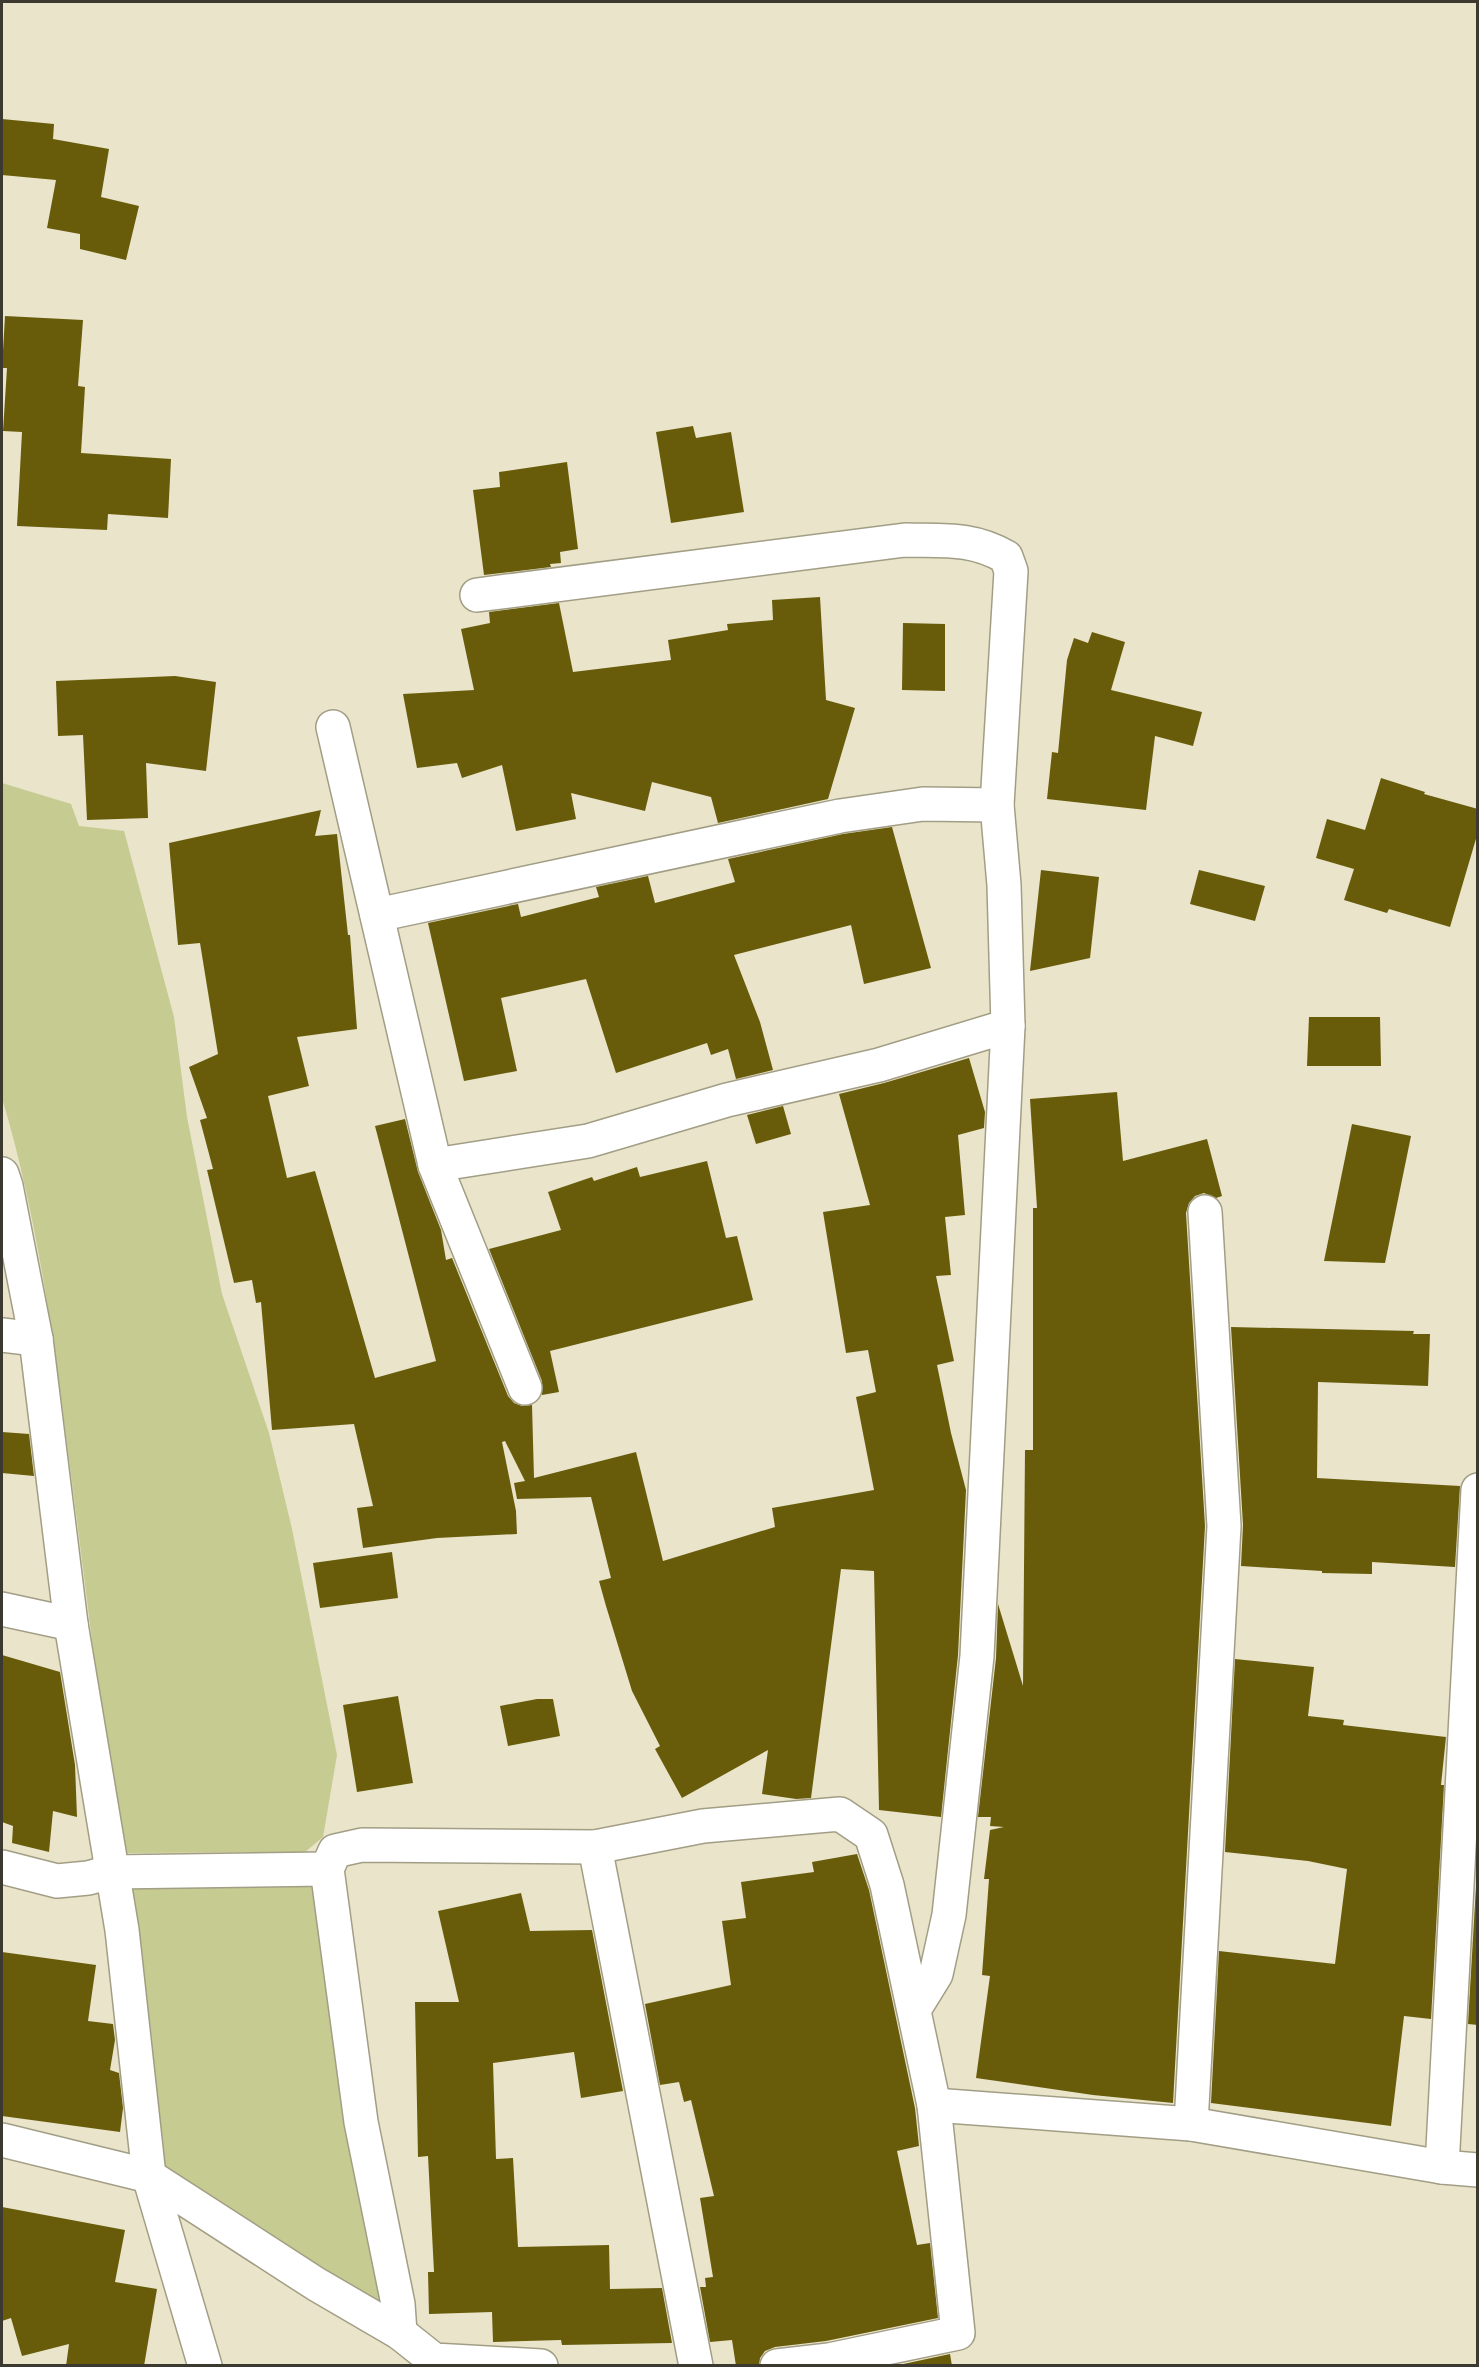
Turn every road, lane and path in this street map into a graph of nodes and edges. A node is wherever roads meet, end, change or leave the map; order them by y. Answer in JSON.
{"nodes":[{"id":1,"x":477,"y":595,"type":"dead end"},
{"id":2,"x":333,"y":727,"type":"dead end"},
{"id":3,"x":997,"y":805,"type":"junction"},
{"id":4,"x":377,"y":915,"type":"junction"},
{"id":5,"x":1008,"y":1026,"type":"junction"},
{"id":6,"x":435,"y":1165,"type":"junction"},
{"id":7,"x":2,"y":1173,"type":"edge"},
{"id":8,"x":1205,"y":1212,"type":"dead end"},
{"id":9,"x":2,"y":1335,"type":"edge"},
{"id":10,"x":36,"y":1339,"type":"junction"},
{"id":11,"x":525,"y":1388,"type":"dead end"},
{"id":12,"x":1478,"y":1490,"type":"edge"},
{"id":13,"x":2,"y":1609,"type":"edge"},
{"id":14,"x":71,"y":1624,"type":"junction"},
{"id":15,"x":595,"y":1847,"type":"junction"},
{"id":16,"x":2,"y":1867,"type":"edge"},
{"id":17,"x":327,"y":1869,"type":"junction"},
{"id":18,"x":111,"y":1872,"type":"junction"},
{"id":19,"x":915,"y":2008,"type":"junction"},
{"id":20,"x":934,"y":2105,"type":"junction"},
{"id":21,"x":1191,"y":2124,"type":"junction"},
{"id":22,"x":2,"y":2140,"type":"edge"},
{"id":23,"x":1442,"y":2167,"type":"junction"},
{"id":24,"x":1478,"y":2170,"type":"edge"},
{"id":25,"x":149,"y":2176,"type":"junction"},
{"id":26,"x":400,"y":2333,"type":"junction"},
{"id":27,"x":427,"y":2364,"type":"edge"},
{"id":28,"x":205,"y":2366,"type":"edge"},
{"id":29,"x":541,"y":2366,"type":"edge"},
{"id":30,"x":696,"y":2366,"type":"edge"},
{"id":31,"x":777,"y":2366,"type":"edge"}],
"edges":[{"from":1,"to":3,"type":"street"},
{"from":2,"to":4,"type":"street"},
{"from":3,"to":4,"type":"street"},
{"from":3,"to":5,"type":"street"},
{"from":4,"to":6,"type":"street"},
{"from":5,"to":6,"type":"street"},
{"from":5,"to":19,"type":"street"},
{"from":6,"to":11,"type":"street"},
{"from":7,"to":10,"type":"street"},
{"from":8,"to":21,"type":"street"},
{"from":9,"to":10,"type":"street"},
{"from":10,"to":14,"type":"street"},
{"from":12,"to":23,"type":"street"},
{"from":13,"to":14,"type":"street"},
{"from":14,"to":18,"type":"street"},
{"from":15,"to":17,"type":"street"},
{"from":15,"to":19,"type":"street"},
{"from":15,"to":30,"type":"street"},
{"from":16,"to":18,"type":"street"},
{"from":17,"to":18,"type":"street"},
{"from":17,"to":26,"type":"street"},
{"from":18,"to":25,"type":"street"},
{"from":19,"to":20,"type":"street"},
{"from":20,"to":21,"type":"street"},
{"from":20,"to":31,"type":"street"},
{"from":21,"to":23,"type":"street"},
{"from":22,"to":25,"type":"street"},
{"from":23,"to":24,"type":"street"},
{"from":25,"to":26,"type":"street"},
{"from":25,"to":28,"type":"street"},
{"from":26,"to":27,"type":"street"},
{"from":27,"to":29,"type":"street"}]}
